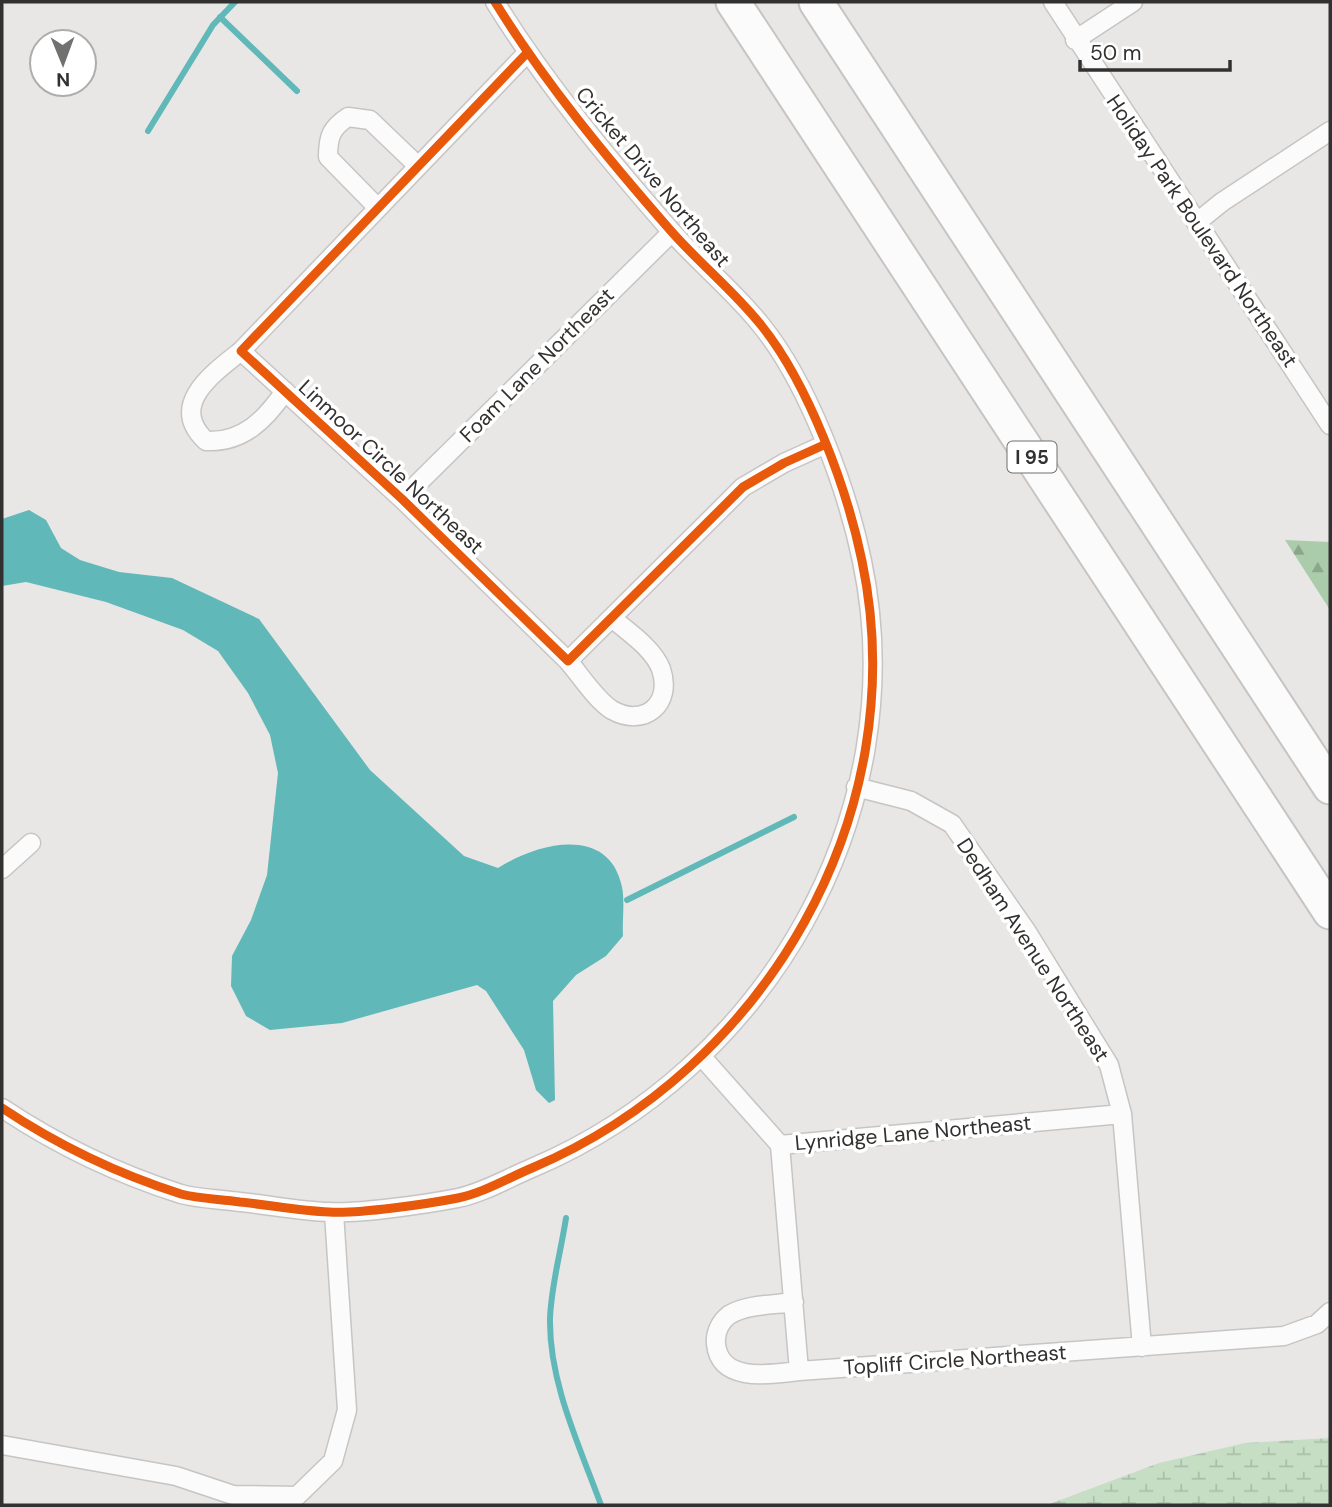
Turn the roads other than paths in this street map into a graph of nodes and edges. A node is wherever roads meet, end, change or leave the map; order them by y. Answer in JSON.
{"nodes":[{"id":1,"x":495,"y":2,"type":"edge"},
{"id":2,"x":733,"y":2,"type":"edge"},
{"id":3,"x":816,"y":2,"type":"edge"},
{"id":4,"x":1053,"y":2,"type":"edge"},
{"id":5,"x":1133,"y":2,"type":"edge"},
{"id":6,"x":1075,"y":40,"type":"junction"},
{"id":7,"x":527,"y":53,"type":"junction"},
{"id":8,"x":1330,"y":131,"type":"edge"},
{"id":9,"x":418,"y":166,"type":"junction"},
{"id":10,"x":378,"y":208,"type":"junction"},
{"id":11,"x":1196,"y":223,"type":"junction"},
{"id":12,"x":672,"y":232,"type":"junction"},
{"id":13,"x":241,"y":351,"type":"junction"},
{"id":14,"x":285,"y":391,"type":"junction"},
{"id":15,"x":1330,"y":425,"type":"edge"},
{"id":16,"x":826,"y":444,"type":"junction"},
{"id":17,"x":402,"y":499,"type":"junction"},
{"id":18,"x":612,"y":618,"type":"junction"},
{"id":19,"x":568,"y":661,"type":"junction"},
{"id":20,"x":856,"y":787,"type":"junction"},
{"id":21,"x":1330,"y":787,"type":"edge"},
{"id":22,"x":31,"y":843,"type":"dead end"},
{"id":23,"x":2,"y":869,"type":"edge"},
{"id":24,"x":1330,"y":912,"type":"edge"},
{"id":25,"x":702,"y":1057,"type":"junction"},
{"id":26,"x":2,"y":1108,"type":"edge"},
{"id":27,"x":1122,"y":1114,"type":"junction"},
{"id":28,"x":780,"y":1145,"type":"junction"},
{"id":29,"x":334,"y":1213,"type":"junction"},
{"id":30,"x":794,"y":1303,"type":"junction"},
{"id":31,"x":1330,"y":1312,"type":"edge"},
{"id":32,"x":1142,"y":1347,"type":"junction"},
{"id":33,"x":799,"y":1371,"type":"junction"},
{"id":34,"x":2,"y":1445,"type":"edge"}],
"edges":[{"from":1,"to":7,"type":"street","name":"Cricket Drive Northeast"},
{"from":2,"to":24,"type":"highway","number":"I 95"},
{"from":3,"to":21,"type":"highway"},
{"from":4,"to":6,"type":"street","name":"Holiday Park Boulevard Northeast"},
{"from":5,"to":6,"type":"street"},
{"from":6,"to":11,"type":"street","name":"Holiday Park Boulevard Northeast"},
{"from":7,"to":9,"type":"street","name":"Linmoor Circle Northeast"},
{"from":7,"to":12,"type":"street","name":"Cricket Drive Northeast"},
{"from":8,"to":11,"type":"street"},
{"from":9,"to":10,"type":"street","name":"Linmoor Circle Northeast"},
{"from":9,"to":10,"type":"street"},
{"from":10,"to":13,"type":"street","name":"Linmoor Circle Northeast"},
{"from":11,"to":15,"type":"street","name":"Holiday Park Boulevard Northeast"},
{"from":12,"to":16,"type":"street","name":"Cricket Drive Northeast"},
{"from":12,"to":17,"type":"street","name":"Foam Lane Northeast"},
{"from":13,"to":14,"type":"street","name":"Linmoor Circle Northeast"},
{"from":13,"to":14,"type":"street","name":"Linmoor Circle Northeast"},
{"from":14,"to":17,"type":"street","name":"Linmoor Circle Northeast"},
{"from":16,"to":18,"type":"street"},
{"from":16,"to":20,"type":"street","name":"Cricket Drive Northeast"},
{"from":17,"to":19,"type":"street","name":"Linmoor Circle Northeast"},
{"from":18,"to":19,"type":"street"},
{"from":18,"to":19,"type":"street","name":"Linmoor Circle Northeast"},
{"from":20,"to":25,"type":"street","name":"Cricket Drive Northeast"},
{"from":20,"to":27,"type":"street","name":"Dedham Avenue Northeast"},
{"from":22,"to":23,"type":"street"},
{"from":25,"to":28,"type":"street","name":"Lynridge Lane Northeast"},
{"from":25,"to":29,"type":"street","name":"Cricket Drive Northeast"},
{"from":26,"to":29,"type":"street","name":"Cricket Drive Northeast"},
{"from":27,"to":28,"type":"street","name":"Lynridge Lane Northeast"},
{"from":27,"to":32,"type":"street","name":"Dedham Avenue Northeast"},
{"from":28,"to":30,"type":"street"},
{"from":29,"to":34,"type":"street"},
{"from":30,"to":33,"type":"street"},
{"from":30,"to":33,"type":"street","name":"Topliff Circle Northeast"},
{"from":31,"to":32,"type":"street","name":"Topliff Circle Northeast"},
{"from":32,"to":33,"type":"street","name":"Topliff Circle Northeast"}]}
